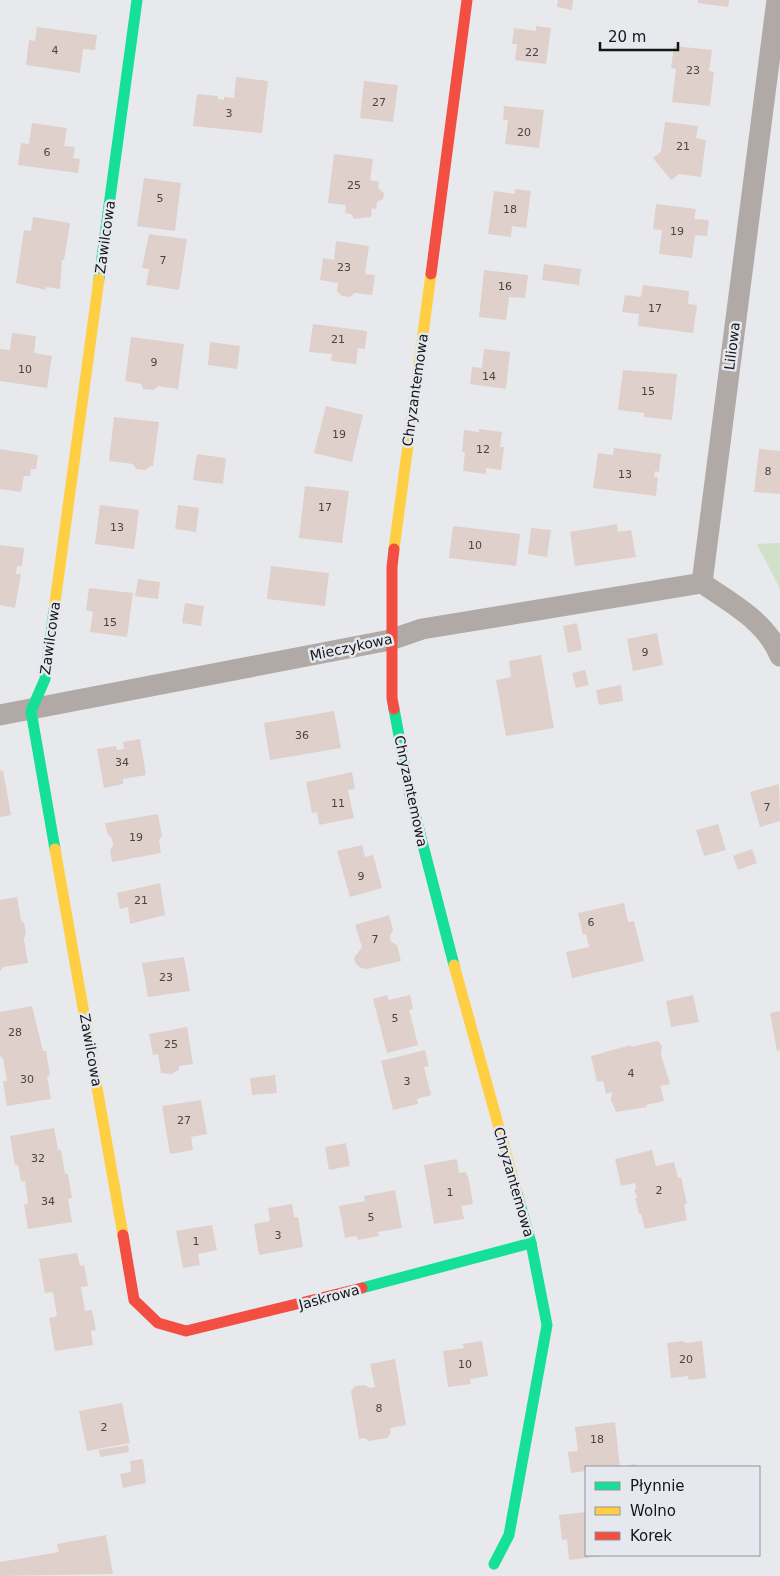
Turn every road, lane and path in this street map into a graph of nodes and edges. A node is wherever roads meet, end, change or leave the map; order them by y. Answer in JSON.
{"nodes":[{"id":1,"x":138,"y":0,"type":"edge"},
{"id":2,"x":467,"y":0,"type":"edge"},
{"id":3,"x":777,"y":0,"type":"edge"},
{"id":4,"x":702,"y":583,"type":"junction"},
{"id":5,"x":390,"y":640,"type":"junction"},
{"id":6,"x":780,"y":656,"type":"edge"},
{"id":7,"x":31,"y":711,"type":"junction"},
{"id":8,"x":0,"y":715,"type":"edge"},
{"id":9,"x":532,"y":1243,"type":"junction"},
{"id":10,"x":134,"y":1300,"type":"joint"},
{"id":11,"x":494,"y":1564,"type":"dead end"}],
"edges":[{"from":1,"to":7,"type":"street","name":"Zawilcowa"},
{"from":2,"to":5,"type":"street","name":"Chryzantemowa"},
{"from":3,"to":4,"type":"street","name":"Liliowa"},
{"from":4,"to":5,"type":"street","name":"Mieczykowa"},
{"from":4,"to":6,"type":"street"},
{"from":5,"to":7,"type":"street","name":"Mieczykowa"},
{"from":5,"to":9,"type":"street","name":"Chryzantemowa"},
{"from":7,"to":8,"type":"street","name":"Mieczykowa"},
{"from":7,"to":10,"type":"street","name":"Zawilcowa"},
{"from":9,"to":10,"type":"street","name":"Jaskrowa"},
{"from":9,"to":11,"type":"street","name":"Chryzantemowa"}]}
